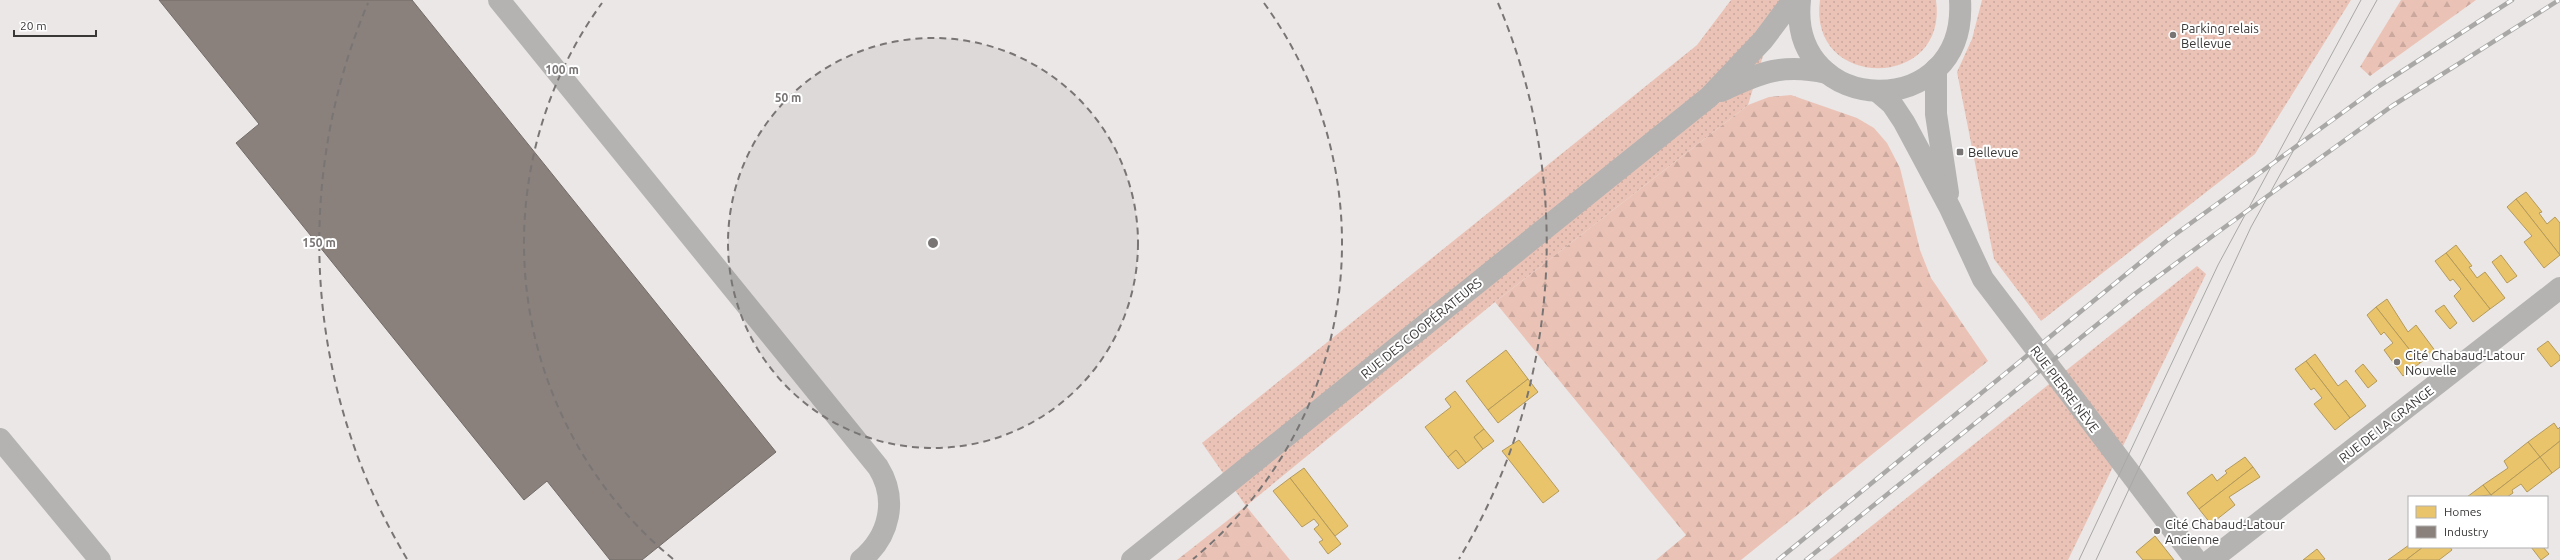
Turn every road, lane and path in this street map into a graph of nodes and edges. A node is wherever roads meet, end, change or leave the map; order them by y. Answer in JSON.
{"nodes":[{"id":1,"x":499,"y":0,"type":"edge"},
{"id":2,"x":1793,"y":0,"type":"edge"},
{"id":3,"x":1800,"y":0,"type":"edge"},
{"id":4,"x":1960,"y":0,"type":"edge"},
{"id":5,"x":1936,"y":69,"type":"junction"},
{"id":6,"x":1827,"y":73,"type":"junction"},
{"id":7,"x":1878,"y":92,"type":"junction"},
{"id":8,"x":1709,"y":97,"type":"junction"},
{"id":9,"x":1950,"y":208,"type":"junction"},
{"id":10,"x":2560,"y":288,"type":"edge"},
{"id":11,"x":0,"y":439,"type":"edge"},
{"id":12,"x":100,"y":560,"type":"edge"},
{"id":13,"x":861,"y":560,"type":"edge"},
{"id":14,"x":1132,"y":560,"type":"edge"},
{"id":15,"x":2196,"y":560,"type":"edge"},
{"id":16,"x":2211,"y":560,"type":"edge"}],
"edges":[{"from":1,"to":13,"type":"street"},
{"from":2,"to":8,"type":"street","name":"RUE DES COOPÉRATEURS"},
{"from":3,"to":6,"type":"street"},
{"from":4,"to":5,"type":"street"},
{"from":5,"to":7,"type":"street"},
{"from":5,"to":9,"type":"street","name":"RUE PIERRE NÈVE"},
{"from":6,"to":7,"type":"street"},
{"from":6,"to":8,"type":"street","name":"RUE DES COOPÉRATEURS"},
{"from":7,"to":9,"type":"street","name":"RUE PIERRE NÈVE"},
{"from":8,"to":14,"type":"street","name":"RUE DES COOPÉRATEURS"},
{"from":9,"to":15,"type":"street","name":"RUE PIERRE NÈVE"},
{"from":10,"to":16,"type":"street","name":"RUE DE LA GRANGE"},
{"from":11,"to":12,"type":"street"}]}
